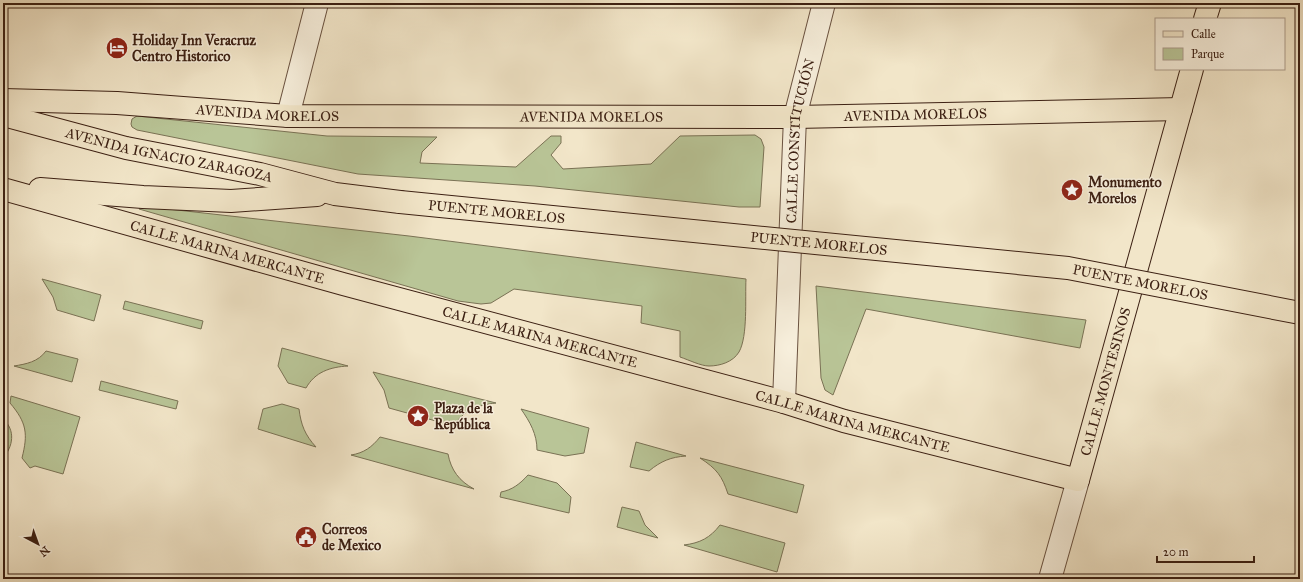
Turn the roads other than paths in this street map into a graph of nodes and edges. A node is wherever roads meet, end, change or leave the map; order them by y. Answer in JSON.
{"nodes":[{"id":1,"x":317,"y":3,"type":"edge"},
{"id":2,"x":824,"y":3,"type":"edge"},
{"id":3,"x":1210,"y":3,"type":"edge"},
{"id":4,"x":1205,"y":18,"type":"edge"},
{"id":5,"x":1192,"y":70,"type":"edge"},
{"id":6,"x":3,"y":100,"type":"edge"},
{"id":7,"x":1181,"y":109,"type":"junction"},
{"id":8,"x":3,"y":115,"type":"edge"},
{"id":9,"x":288,"y":116,"type":"junction"},
{"id":10,"x":795,"y":117,"type":"junction"},
{"id":11,"x":3,"y":187,"type":"edge"},
{"id":12,"x":335,"y":194,"type":"junction"},
{"id":13,"x":1300,"y":313,"type":"edge"},
{"id":14,"x":784,"y":402,"type":"junction"},
{"id":15,"x":1078,"y":480,"type":"junction"},
{"id":16,"x":1050,"y":579,"type":"edge"}],
"edges":[{"from":1,"to":9,"type":"street"},
{"from":2,"to":10,"type":"street","name":"CALLE CONSTITUCIÓN"},
{"from":3,"to":4,"type":"main road"},
{"from":5,"to":7,"type":"main road","name":"CALLE MONTESINOS"},
{"from":6,"to":9,"type":"main road","name":"AVENIDA MORELOS"},
{"from":7,"to":10,"type":"main road","name":"AVENIDA MORELOS"},
{"from":7,"to":15,"type":"main road","name":"CALLE MONTESINOS"},
{"from":8,"to":12,"type":"main road","name":"AVENIDA IGNACIO ZARAGOZA"},
{"from":9,"to":10,"type":"main road","name":"AVENIDA MORELOS"},
{"from":10,"to":14,"type":"street","name":"CALLE CONSTITUCIÓN"},
{"from":11,"to":12,"type":"main road","name":"CALLE MARINA MERCANTE"},
{"from":11,"to":14,"type":"main road","name":"CALLE MARINA MERCANTE"},
{"from":12,"to":13,"type":"main road","name":"PUENTE MORELOS","bridge":true},
{"from":14,"to":15,"type":"main road","name":"CALLE MARINA MERCANTE"},
{"from":15,"to":16,"type":"street","name":"CALLE MONTESINOS"}]}
